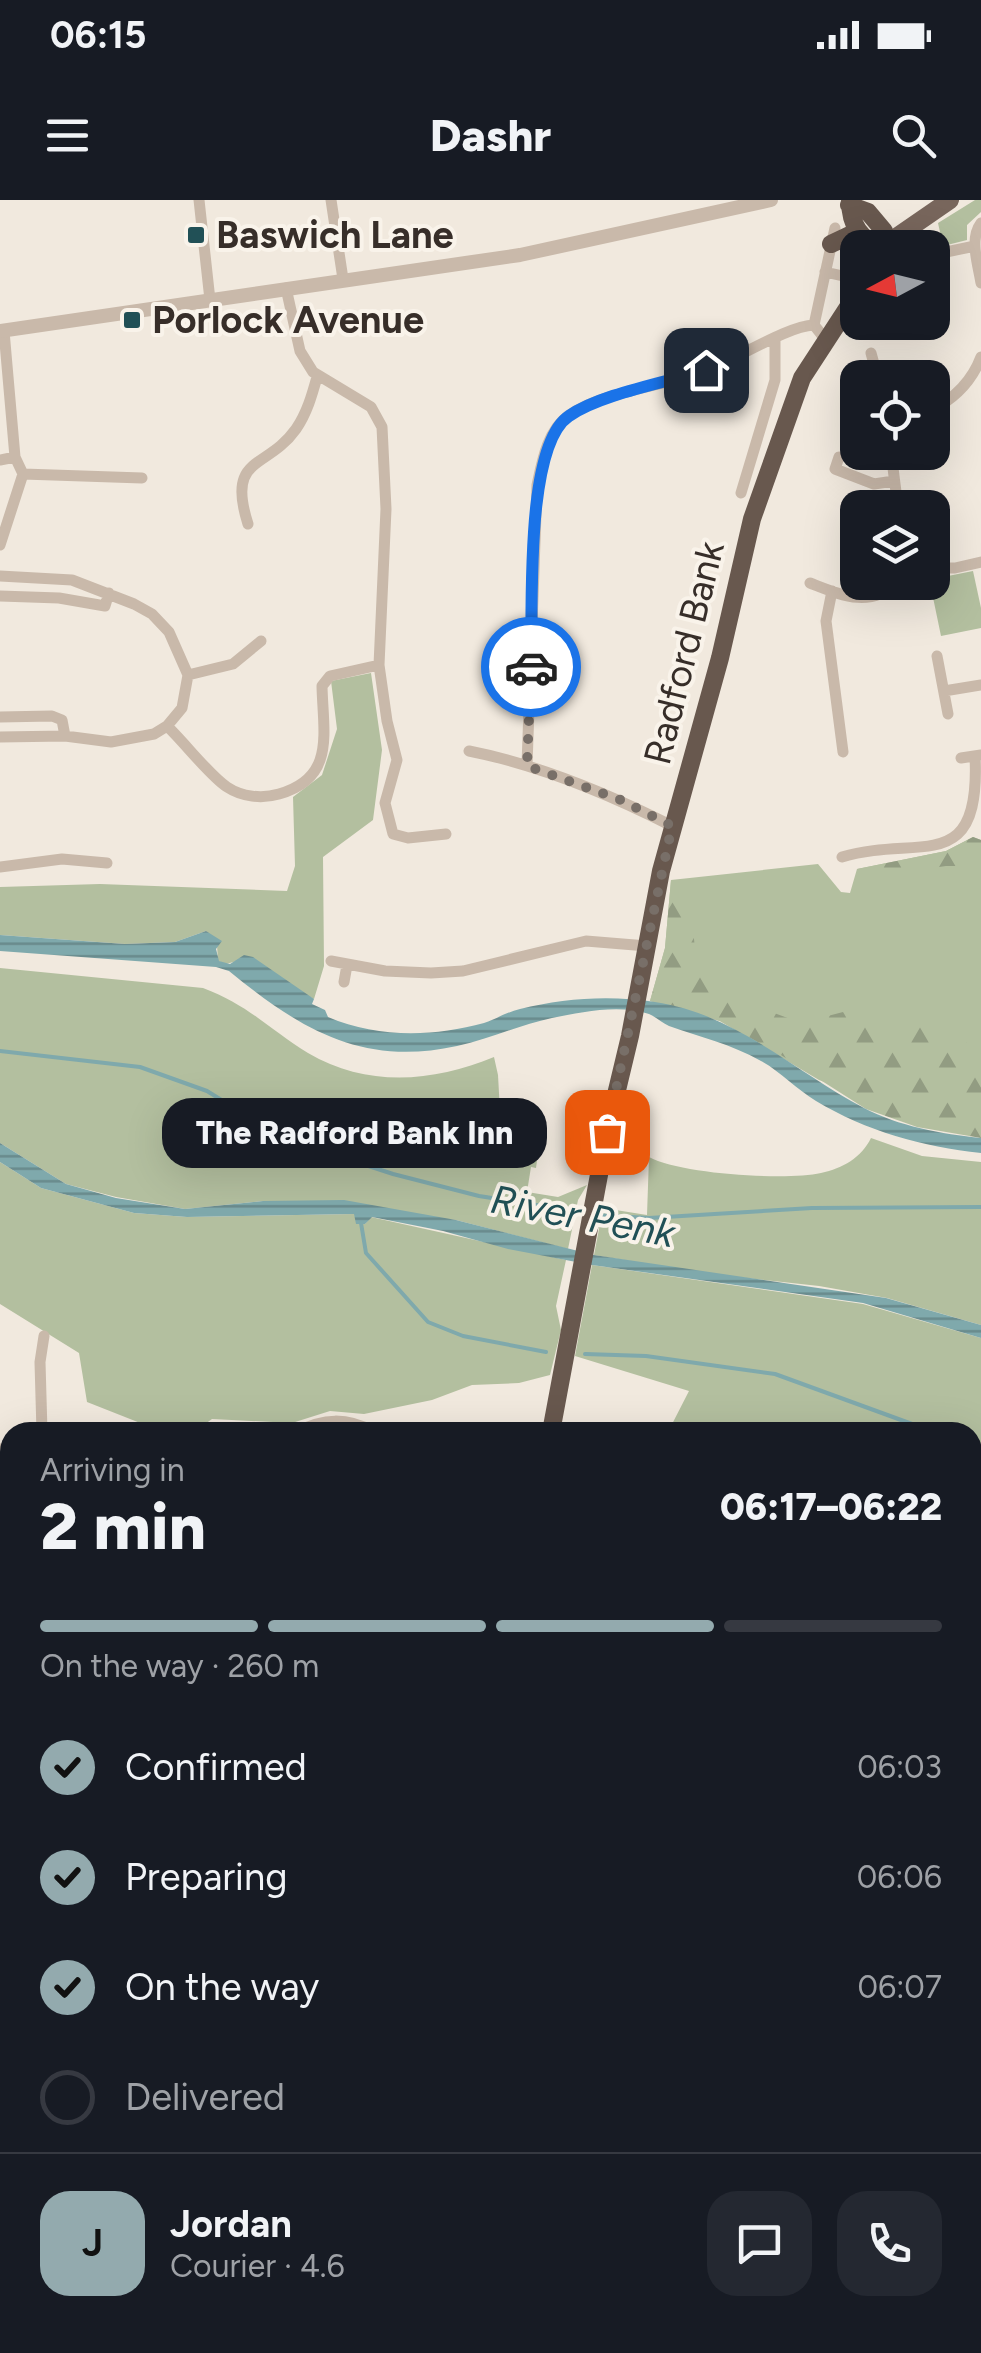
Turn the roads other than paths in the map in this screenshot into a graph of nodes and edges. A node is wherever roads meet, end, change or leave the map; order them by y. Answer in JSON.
{"nodes":[{"id":1,"x":198,"y":200,"type":"edge"},
{"id":2,"x":330,"y":200,"type":"edge"},
{"id":3,"x":771,"y":200,"type":"edge"},
{"id":4,"x":950,"y":200,"type":"edge"},
{"id":5,"x":845,"y":202,"type":"edge"},
{"id":6,"x":981,"y":222,"type":"edge"},
{"id":7,"x":883,"y":230,"type":"edge"},
{"id":8,"x":902,"y":230,"type":"edge"},
{"id":9,"x":833,"y":236,"type":"joint"},
{"id":10,"x":840,"y":236,"type":"edge"},
{"id":11,"x":975,"y":246,"type":"junction"},
{"id":12,"x":950,"y":251,"type":"edge"},
{"id":13,"x":826,"y":272,"type":"junction"},
{"id":14,"x":840,"y":275,"type":"edge"},
{"id":15,"x":343,"y":279,"type":"junction"},
{"id":16,"x":981,"y":283,"type":"edge"},
{"id":17,"x":286,"y":288,"type":"junction"},
{"id":18,"x":210,"y":300,"type":"junction"},
{"id":19,"x":840,"y":311,"type":"edge"},
{"id":20,"x":2,"y":331,"type":"edge"},
{"id":21,"x":820,"y":332,"type":"junction"},
{"id":22,"x":775,"y":340,"type":"junction"},
{"id":23,"x":871,"y":353,"type":"dead end"},
{"id":24,"x":981,"y":358,"type":"edge"},
{"id":25,"x":873,"y":360,"type":"edge"},
{"id":26,"x":317,"y":377,"type":"junction"},
{"id":27,"x":950,"y":397,"type":"edge"},
{"id":28,"x":838,"y":456,"type":"dead end"},
{"id":29,"x":16,"y":458,"type":"junction"},
{"id":30,"x":0,"y":460,"type":"edge"},
{"id":31,"x":893,"y":470,"type":"edge"},
{"id":32,"x":23,"y":474,"type":"junction"},
{"id":33,"x":142,"y":478,"type":"dead end"},
{"id":34,"x":894,"y":480,"type":"junction"},
{"id":35,"x":895,"y":490,"type":"edge"},
{"id":36,"x":741,"y":493,"type":"dead end"},
{"id":37,"x":248,"y":524,"type":"dead end"},
{"id":38,"x":0,"y":545,"type":"edge"},
{"id":39,"x":981,"y":562,"type":"edge"},
{"id":40,"x":950,"y":568,"type":"edge"},
{"id":41,"x":0,"y":576,"type":"edge"},
{"id":42,"x":810,"y":583,"type":"dead end"},
{"id":43,"x":832,"y":591,"type":"junction"},
{"id":44,"x":109,"y":592,"type":"junction"},
{"id":45,"x":840,"y":593,"type":"edge"},
{"id":46,"x":0,"y":596,"type":"edge"},
{"id":47,"x":261,"y":642,"type":"dead end"},
{"id":48,"x":937,"y":656,"type":"dead end"},
{"id":49,"x":379,"y":665,"type":"junction"},
{"id":50,"x":188,"y":675,"type":"junction"},
{"id":51,"x":981,"y":685,"type":"edge"},
{"id":52,"x":944,"y":691,"type":"junction"},
{"id":53,"x":948,"y":714,"type":"dead end"},
{"id":54,"x":0,"y":718,"type":"edge"},
{"id":55,"x":167,"y":726,"type":"junction"},
{"id":56,"x":840,"y":734,"type":"junction"},
{"id":57,"x":826,"y":735,"type":"dead end"},
{"id":58,"x":65,"y":736,"type":"junction"},
{"id":59,"x":0,"y":737,"type":"edge"},
{"id":60,"x":468,"y":751,"type":"dead end"},
{"id":61,"x":842,"y":752,"type":"dead end"},
{"id":62,"x":972,"y":756,"type":"edge"},
{"id":63,"x":527,"y":766,"type":"junction"},
{"id":64,"x":672,"y":826,"type":"junction"},
{"id":65,"x":975,"y":831,"type":"edge"},
{"id":66,"x":446,"y":834,"type":"dead end"},
{"id":67,"x":850,"y":853,"type":"dead end"},
{"id":68,"x":107,"y":864,"type":"dead end"},
{"id":69,"x":0,"y":867,"type":"edge"},
{"id":70,"x":647,"y":946,"type":"junction"},
{"id":71,"x":331,"y":961,"type":"dead end"},
{"id":72,"x":347,"y":964,"type":"junction"},
{"id":73,"x":344,"y":982,"type":"dead end"},
{"id":74,"x":44,"y":1336,"type":"dead end"},
{"id":75,"x":42,"y":1422,"type":"edge"},
{"id":76,"x":554,"y":1422,"type":"edge"}],
"edges":[{"from":1,"to":18,"type":"street"},
{"from":2,"to":15,"type":"street"},
{"from":3,"to":15,"type":"street"},
{"from":4,"to":8,"type":"main road"},
{"from":5,"to":7,"type":"highway"},
{"from":6,"to":11,"type":"street"},
{"from":9,"to":10,"type":"highway"},
{"from":9,"to":13,"type":"street","name":"Radford Bank"},
{"from":11,"to":12,"type":"street"},
{"from":11,"to":16,"type":"street"},
{"from":13,"to":14,"type":"street"},
{"from":13,"to":21,"type":"street","name":"Radford Bank"},
{"from":15,"to":17,"type":"street"},
{"from":17,"to":18,"type":"street"},
{"from":17,"to":26,"type":"street"},
{"from":18,"to":20,"type":"street"},
{"from":19,"to":21,"type":"highway","name":"Radford Bank"},
{"from":20,"to":29,"type":"street"},
{"from":21,"to":22,"type":"street"},
{"from":21,"to":64,"type":"highway","name":"Radford Bank"},
{"from":22,"to":36,"type":"street","name":"Radford Bank"},
{"from":22,"to":63,"type":"street"},
{"from":23,"to":25,"type":"street"},
{"from":24,"to":27,"type":"street"},
{"from":26,"to":37,"type":"street"},
{"from":26,"to":49,"type":"street"},
{"from":28,"to":34,"type":"street"},
{"from":29,"to":30,"type":"street"},
{"from":29,"to":32,"type":"street"},
{"from":31,"to":34,"type":"street"},
{"from":32,"to":33,"type":"street"},
{"from":32,"to":38,"type":"street"},
{"from":34,"to":35,"type":"street"},
{"from":39,"to":40,"type":"street"},
{"from":41,"to":44,"type":"street"},
{"from":42,"to":43,"type":"street"},
{"from":43,"to":45,"type":"street"},
{"from":43,"to":56,"type":"street"},
{"from":44,"to":46,"type":"street"},
{"from":44,"to":50,"type":"street"},
{"from":47,"to":50,"type":"street"},
{"from":48,"to":52,"type":"street"},
{"from":49,"to":55,"type":"street"},
{"from":49,"to":66,"type":"street"},
{"from":50,"to":55,"type":"street"},
{"from":51,"to":52,"type":"street"},
{"from":52,"to":53,"type":"street"},
{"from":54,"to":58,"type":"street"},
{"from":55,"to":58,"type":"street"},
{"from":56,"to":57,"type":"street"},
{"from":56,"to":61,"type":"street"},
{"from":58,"to":59,"type":"street"},
{"from":60,"to":63,"type":"street"},
{"from":62,"to":65,"type":"street"},
{"from":63,"to":64,"type":"street"},
{"from":64,"to":70,"type":"highway","name":"Radford Bank"},
{"from":65,"to":67,"type":"street"},
{"from":68,"to":69,"type":"street"},
{"from":70,"to":72,"type":"street"},
{"from":70,"to":76,"type":"highway","name":"Radford Bank"},
{"from":71,"to":72,"type":"street"},
{"from":72,"to":73,"type":"street"},
{"from":74,"to":75,"type":"street"}]}
